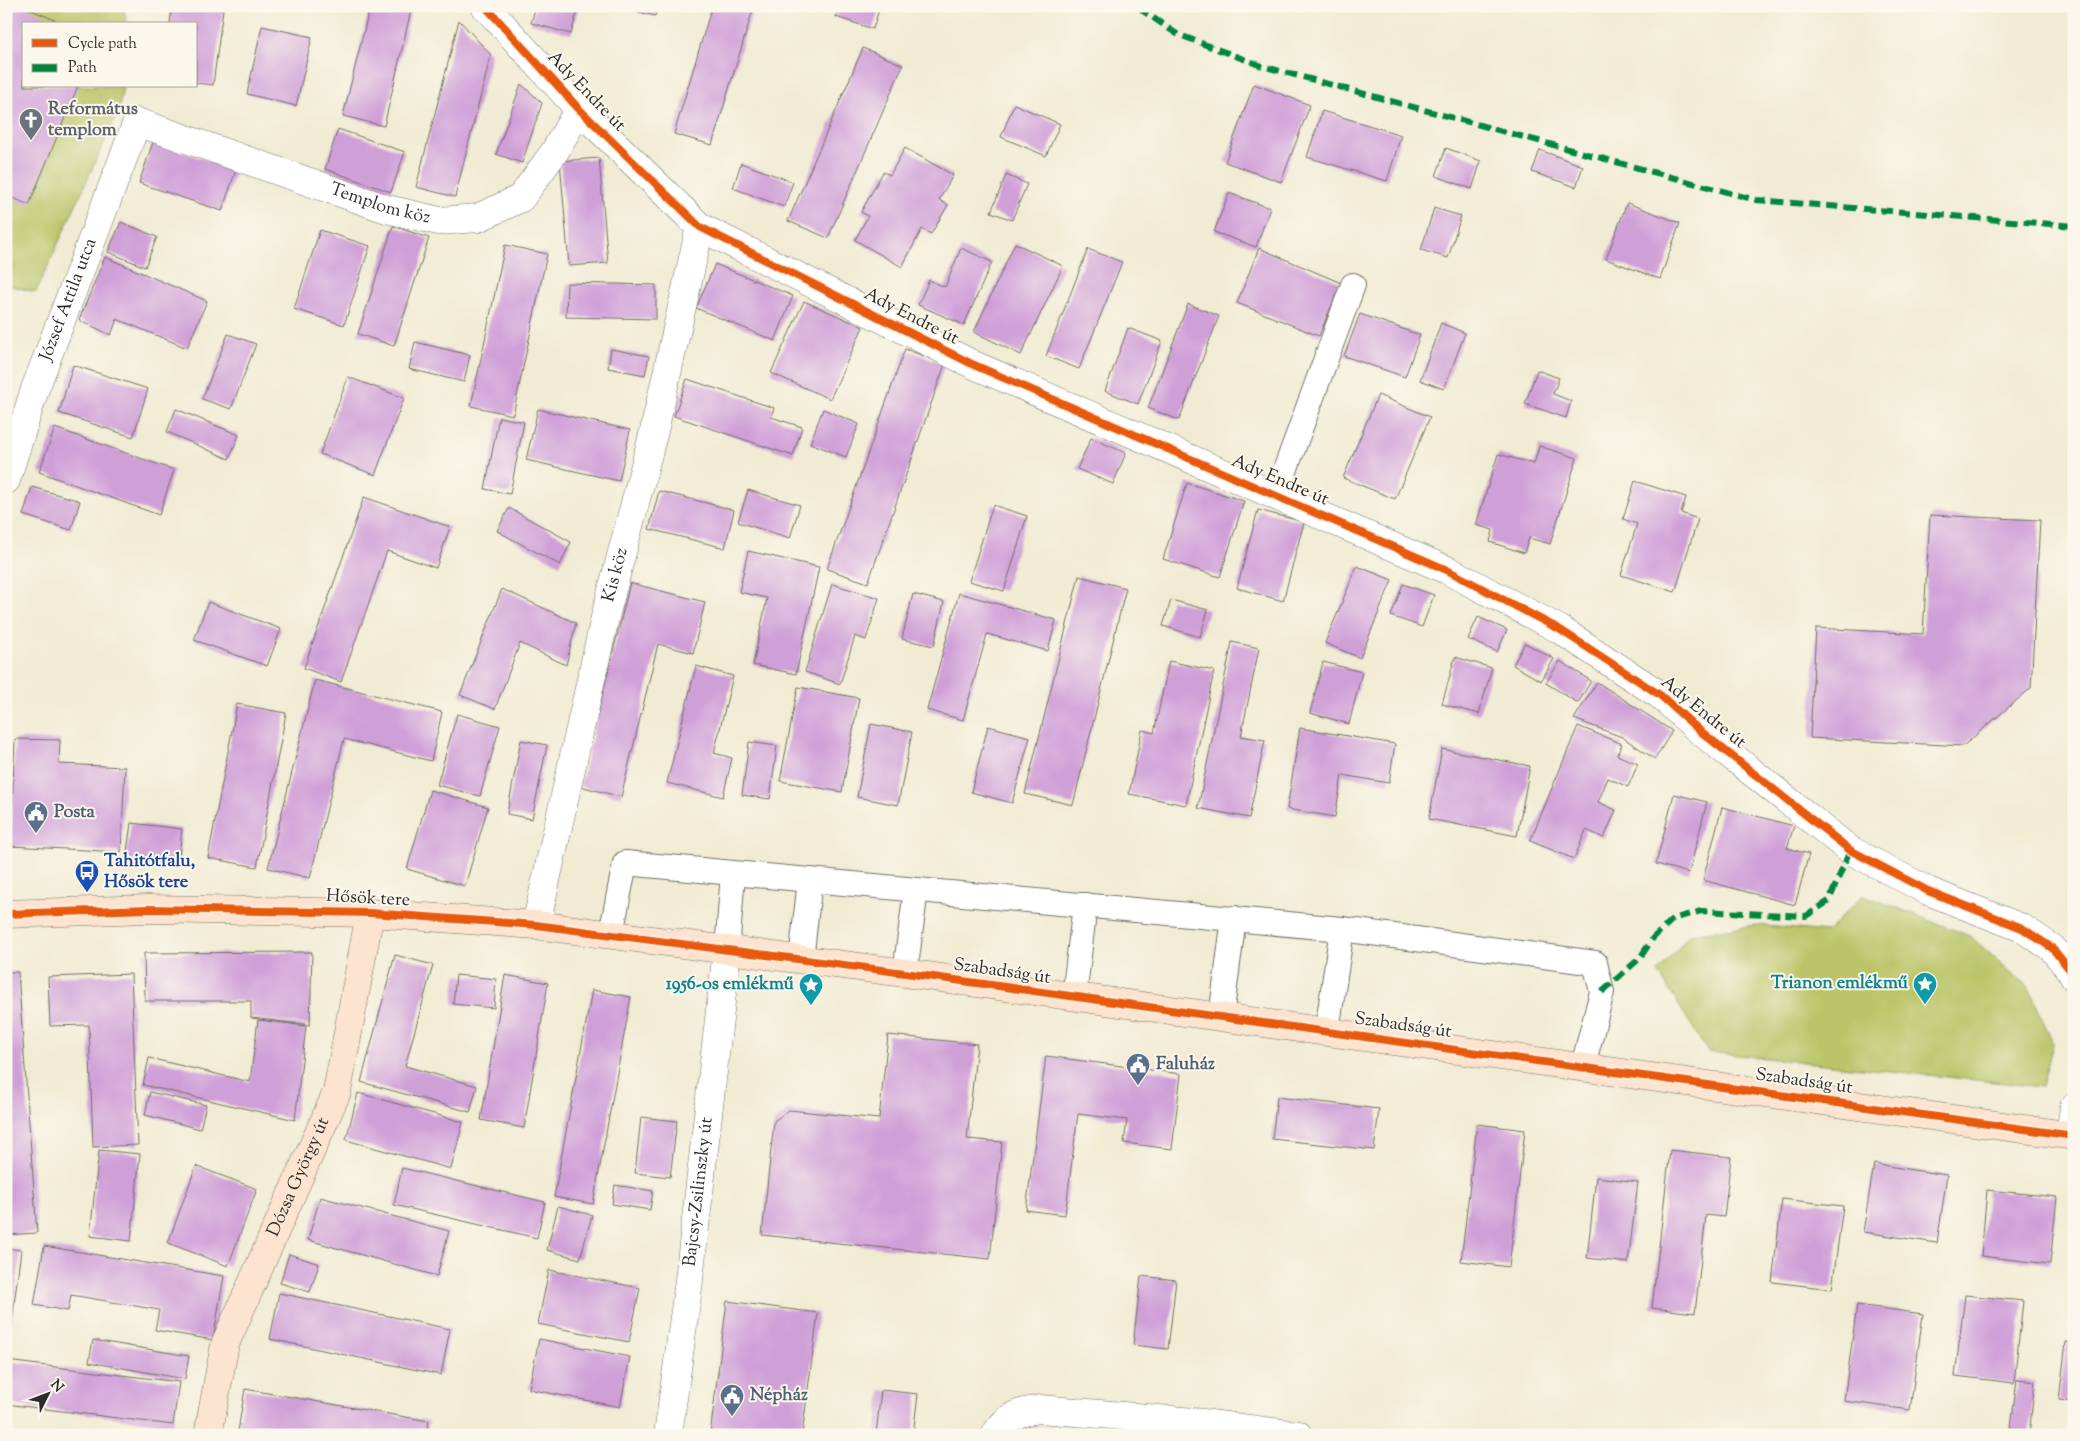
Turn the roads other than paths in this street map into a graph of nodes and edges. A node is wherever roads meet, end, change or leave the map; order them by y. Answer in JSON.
{"nodes":[{"id":1,"x":485,"y":6,"type":"edge"},
{"id":2,"x":579,"y":109,"type":"junction"},
{"id":3,"x":137,"y":122,"type":"joint"},
{"id":4,"x":700,"y":227,"type":"junction"},
{"id":5,"x":1353,"y":285,"type":"dead end"},
{"id":6,"x":6,"y":480,"type":"edge"},
{"id":7,"x":1276,"y":495,"type":"junction"},
{"id":8,"x":733,"y":874,"type":"junction"},
{"id":9,"x":810,"y":880,"type":"junction"},
{"id":10,"x":916,"y":890,"type":"junction"},
{"id":11,"x":1085,"y":905,"type":"junction"},
{"id":12,"x":370,"y":913,"type":"junction"},
{"id":13,"x":6,"y":914,"type":"edge"},
{"id":14,"x":1234,"y":918,"type":"junction"},
{"id":15,"x":536,"y":925,"type":"junction"},
{"id":16,"x":1342,"y":929,"type":"junction"},
{"id":17,"x":611,"y":934,"type":"junction"},
{"id":18,"x":727,"y":950,"type":"junction"},
{"id":19,"x":801,"y":960,"type":"junction"},
{"id":20,"x":906,"y":973,"type":"junction"},
{"id":21,"x":2074,"y":977,"type":"edge"},
{"id":22,"x":1074,"y":997,"type":"junction"},
{"id":23,"x":1221,"y":1017,"type":"junction"},
{"id":24,"x":1327,"y":1031,"type":"junction"},
{"id":25,"x":1583,"y":1066,"type":"junction"},
{"id":26,"x":2074,"y":1107,"type":"edge"},
{"id":27,"x":2072,"y":1135,"type":"edge"},
{"id":28,"x":208,"y":1435,"type":"edge"},
{"id":29,"x":668,"y":1435,"type":"edge"},
{"id":30,"x":995,"y":1435,"type":"edge"},
{"id":31,"x":1298,"y":1435,"type":"edge"}],
"edges":[{"from":1,"to":2,"type":"street","name":"Ady Endre út"},
{"from":2,"to":3,"type":"street","name":"Templom köz"},
{"from":2,"to":4,"type":"street","name":"Ady Endre út"},
{"from":3,"to":6,"type":"street","name":"József Attila utca"},
{"from":4,"to":7,"type":"street","name":"Ady Endre út"},
{"from":4,"to":15,"type":"street","name":"Kis köz"},
{"from":5,"to":7,"type":"lane"},
{"from":7,"to":21,"type":"street","name":"Ady Endre út"},
{"from":8,"to":9,"type":"lane"},
{"from":8,"to":17,"type":"lane"},
{"from":8,"to":18,"type":"lane"},
{"from":9,"to":10,"type":"lane"},
{"from":9,"to":19,"type":"lane"},
{"from":10,"to":11,"type":"lane"},
{"from":10,"to":20,"type":"lane"},
{"from":11,"to":14,"type":"lane"},
{"from":11,"to":22,"type":"lane"},
{"from":12,"to":13,"type":"main road","name":"Hősök tere"},
{"from":12,"to":15,"type":"main road","name":"Hősök tere"},
{"from":12,"to":28,"type":"main road","name":"Dózsa György út"},
{"from":14,"to":16,"type":"lane"},
{"from":14,"to":23,"type":"lane"},
{"from":15,"to":17,"type":"main road","name":"Hősök tere"},
{"from":16,"to":24,"type":"lane"},
{"from":16,"to":25,"type":"lane"},
{"from":17,"to":18,"type":"main road","name":"Hősök tere"},
{"from":18,"to":19,"type":"main road","name":"Szabadság út"},
{"from":18,"to":29,"type":"street","name":"Bajcsy-Zsilinszky út"},
{"from":19,"to":20,"type":"main road","name":"Szabadság út"},
{"from":20,"to":22,"type":"main road","name":"Szabadság út"},
{"from":22,"to":23,"type":"main road","name":"Szabadság út"},
{"from":23,"to":24,"type":"main road","name":"Szabadság út"},
{"from":24,"to":25,"type":"main road","name":"Szabadság út"},
{"from":25,"to":27,"type":"main road","name":"Szabadság út"},
{"from":26,"to":27,"type":"street"},
{"from":30,"to":31,"type":"street"}]}
